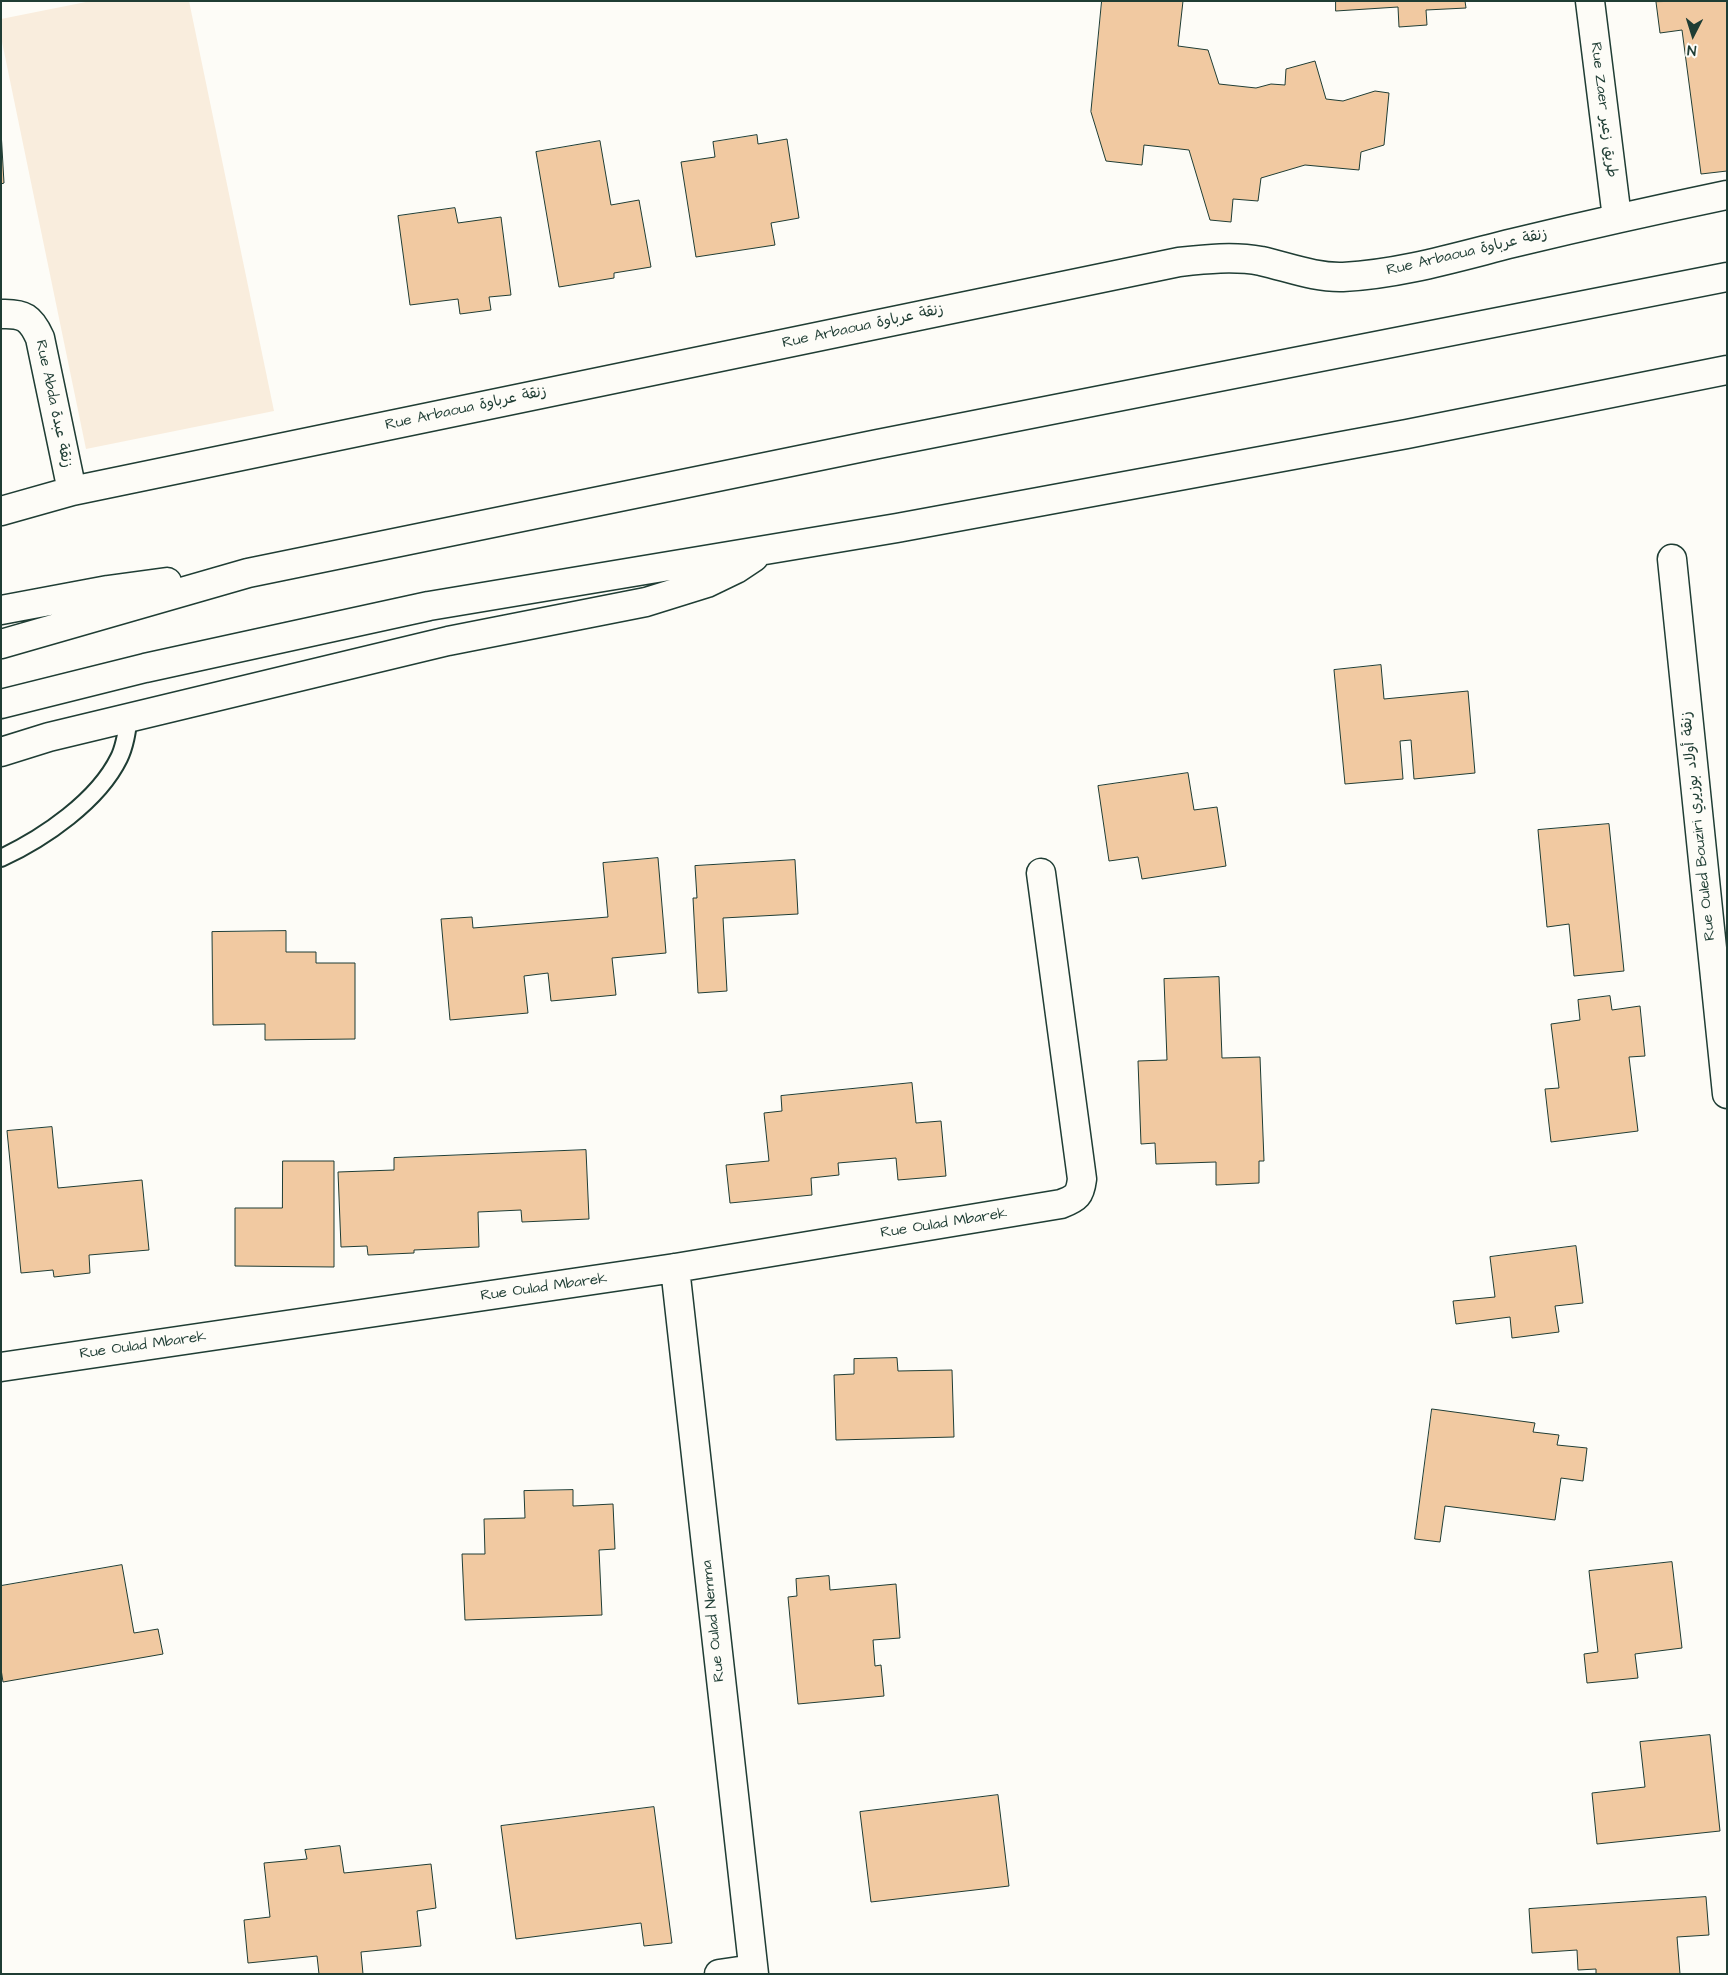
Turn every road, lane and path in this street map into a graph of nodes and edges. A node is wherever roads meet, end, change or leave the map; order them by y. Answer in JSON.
{"nodes":[{"id":1,"x":1590,"y":1,"type":"edge"},
{"id":2,"x":1727,"y":195,"type":"edge"},
{"id":3,"x":1617,"y":218,"type":"junction"},
{"id":4,"x":1727,"y":277,"type":"edge"},
{"id":5,"x":1,"y":314,"type":"edge"},
{"id":6,"x":1727,"y":370,"type":"edge"},
{"id":7,"x":72,"y":490,"type":"junction"},
{"id":8,"x":1,"y":511,"type":"edge"},
{"id":9,"x":765,"y":549,"type":"junction"},
{"id":10,"x":1672,"y":559,"type":"dead end"},
{"id":11,"x":248,"y":573,"type":"junction"},
{"id":12,"x":1,"y":610,"type":"edge"},
{"id":13,"x":1,"y":644,"type":"edge"},
{"id":14,"x":1,"y":704,"type":"edge"},
{"id":15,"x":129,"y":717,"type":"junction"},
{"id":16,"x":1,"y":752,"type":"edge"},
{"id":17,"x":1,"y":858,"type":"edge"},
{"id":18,"x":1041,"y":874,"type":"dead end"},
{"id":19,"x":1727,"y":1094,"type":"edge"},
{"id":20,"x":675,"y":1268,"type":"junction"},
{"id":21,"x":1,"y":1367,"type":"edge"},
{"id":22,"x":753,"y":1971,"type":"edge"},
{"id":23,"x":719,"y":1974,"type":"edge"}],
"edges":[{"from":1,"to":3,"type":"main road","name":"Rue Zaer طريق زعير"},
{"from":2,"to":3,"type":"main road","name":"Rue Arbaoua زنقة عرباوة"},
{"from":3,"to":7,"type":"main road","name":"Rue Arbaoua زنقة عرباوة"},
{"from":4,"to":11,"type":"main road"},
{"from":5,"to":7,"type":"main road","name":"Rue Abda زنقة عبدة"},
{"from":6,"to":9,"type":"main road"},
{"from":7,"to":8,"type":"main road","name":"Rue Arbaoua زنقة عرباوة"},
{"from":9,"to":14,"type":"main road"},
{"from":9,"to":15,"type":"main road"},
{"from":10,"to":19,"type":"main road","name":"Rue Ouled Bouziri زنقة أولاد بوزيري"},
{"from":11,"to":12,"type":"main road"},
{"from":11,"to":13,"type":"main road"},
{"from":15,"to":16,"type":"main road"},
{"from":15,"to":17,"type":"lane"},
{"from":18,"to":20,"type":"main road","name":"Rue Oulad Mbarek"},
{"from":20,"to":21,"type":"main road","name":"Rue Oulad Mbarek"},
{"from":20,"to":22,"type":"main road","name":"Rue Oulad Nemma"},
{"from":22,"to":23,"type":"main road"}]}
